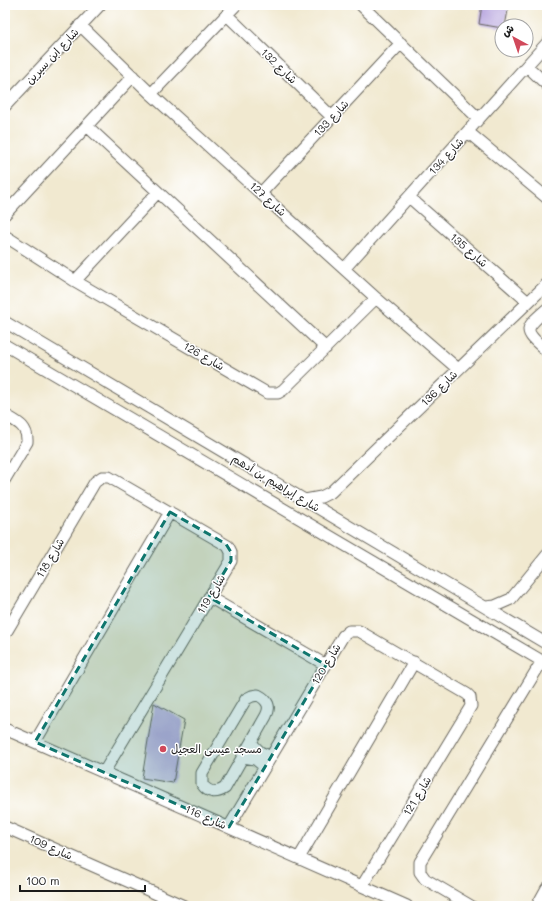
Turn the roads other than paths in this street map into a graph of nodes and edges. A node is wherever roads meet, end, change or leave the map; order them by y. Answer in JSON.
{"nodes":[{"id":1,"x":100,"y":5,"type":"edge"},
{"id":2,"x":236,"y":5,"type":"edge"},
{"id":3,"x":361,"y":5,"type":"edge"},
{"id":4,"x":227,"y":15,"type":"junction"},
{"id":5,"x":80,"y":25,"type":"junction"},
{"id":6,"x":401,"y":43,"type":"junction"},
{"id":7,"x":547,"y":43,"type":"edge"},
{"id":8,"x":527,"y":66,"type":"junction"},
{"id":9,"x":133,"y":76,"type":"junction"},
{"id":10,"x":547,"y":85,"type":"edge"},
{"id":11,"x":151,"y":94,"type":"junction"},
{"id":12,"x":5,"y":106,"type":"edge"},
{"id":13,"x":332,"y":117,"type":"junction"},
{"id":14,"x":480,"y":119,"type":"junction"},
{"id":15,"x":87,"y":126,"type":"junction"},
{"id":16,"x":468,"y":132,"type":"junction"},
{"id":17,"x":158,"y":192,"type":"junction"},
{"id":18,"x":261,"y":193,"type":"junction"},
{"id":19,"x":409,"y":197,"type":"junction"},
{"id":20,"x":547,"y":198,"type":"edge"},
{"id":21,"x":5,"y":214,"type":"edge"},
{"id":22,"x":5,"y":236,"type":"edge"},
{"id":23,"x":344,"y":269,"type":"junction"},
{"id":24,"x":75,"y":281,"type":"junction"},
{"id":25,"x":547,"y":284,"type":"edge"},
{"id":26,"x":376,"y":298,"type":"junction"},
{"id":27,"x":528,"y":302,"type":"junction"},
{"id":28,"x":547,"y":309,"type":"edge"},
{"id":29,"x":5,"y":322,"type":"edge"},
{"id":30,"x":5,"y":344,"type":"edge"},
{"id":31,"x":326,"y":348,"type":"junction"},
{"id":32,"x":547,"y":351,"type":"edge"},
{"id":33,"x":458,"y":370,"type":"junction"},
{"id":34,"x":87,"y":371,"type":"junction"},
{"id":35,"x":112,"y":385,"type":"junction"},
{"id":36,"x":78,"y":388,"type":"junction"},
{"id":37,"x":102,"y":402,"type":"junction"},
{"id":38,"x":5,"y":415,"type":"edge"},
{"id":39,"x":5,"y":479,"type":"edge"},
{"id":40,"x":95,"y":482,"type":"joint"},
{"id":41,"x":332,"y":492,"type":"junction"},
{"id":42,"x":304,"y":500,"type":"junction"},
{"id":43,"x":170,"y":512,"type":"junction"},
{"id":44,"x":330,"y":515,"type":"junction"},
{"id":45,"x":547,"y":556,"type":"edge"},
{"id":46,"x":209,"y":597,"type":"junction"},
{"id":47,"x":511,"y":598,"type":"junction"},
{"id":48,"x":486,"y":607,"type":"junction"},
{"id":49,"x":512,"y":623,"type":"junction"},
{"id":50,"x":5,"y":634,"type":"edge"},
{"id":51,"x":547,"y":644,"type":"edge"},
{"id":52,"x":414,"y":662,"type":"junction"},
{"id":53,"x":545,"y":663,"type":"edge"},
{"id":54,"x":326,"y":665,"type":"junction"},
{"id":55,"x":471,"y":706,"type":"joint"},
{"id":56,"x":5,"y":729,"type":"edge"},
{"id":57,"x":35,"y":742,"type":"junction"},
{"id":58,"x":251,"y":743,"type":"junction"},
{"id":59,"x":243,"y":757,"type":"junction"},
{"id":60,"x":271,"y":757,"type":"junction"},
{"id":61,"x":265,"y":767,"type":"junction"},
{"id":62,"x":104,"y":772,"type":"junction"},
{"id":63,"x":5,"y":827,"type":"edge"},
{"id":64,"x":229,"y":828,"type":"junction"},
{"id":65,"x":299,"y":858,"type":"junction"},
{"id":66,"x":362,"y":886,"type":"junction"},
{"id":67,"x":547,"y":888,"type":"edge"},
{"id":68,"x":184,"y":906,"type":"edge"},
{"id":69,"x":407,"y":906,"type":"edge"},
{"id":70,"x":472,"y":906,"type":"edge"},
{"id":71,"x":537,"y":906,"type":"edge"}],
"edges":[{"from":1,"to":5,"type":"street","name":"شارع ابن سيرين"},
{"from":2,"to":4,"type":"street"},
{"from":3,"to":6,"type":"street"},
{"from":4,"to":11,"type":"street"},
{"from":4,"to":13,"type":"street","name":"شارع 132"},
{"from":5,"to":9,"type":"street","name":"شارع 127"},
{"from":5,"to":12,"type":"street","name":"شارع ابن سيرين"},
{"from":6,"to":13,"type":"street","name":"شارع 133"},
{"from":6,"to":14,"type":"street"},
{"from":7,"to":8,"type":"street","name":"شارع 134"},
{"from":8,"to":10,"type":"street"},
{"from":8,"to":14,"type":"street","name":"شارع 134"},
{"from":9,"to":11,"type":"street","name":"شارع 127"},
{"from":9,"to":15,"type":"street"},
{"from":11,"to":18,"type":"street","name":"شارع 127"},
{"from":13,"to":18,"type":"street","name":"شارع 133"},
{"from":14,"to":16,"type":"street","name":"شارع 134"},
{"from":15,"to":17,"type":"street"},
{"from":15,"to":21,"type":"street"},
{"from":16,"to":19,"type":"street","name":"شارع 134"},
{"from":16,"to":20,"type":"street"},
{"from":17,"to":24,"type":"street"},
{"from":17,"to":31,"type":"street"},
{"from":18,"to":23,"type":"street","name":"شارع 127"},
{"from":19,"to":23,"type":"street","name":"شارع 134"},
{"from":19,"to":27,"type":"street","name":"شارع 135"},
{"from":22,"to":24,"type":"street","name":"شارع 126"},
{"from":23,"to":26,"type":"street","name":"شارع 127"},
{"from":24,"to":31,"type":"street","name":"شارع 126"},
{"from":25,"to":27,"type":"street","name":"شارع 136"},
{"from":26,"to":31,"type":"street","name":"شارع 126"},
{"from":26,"to":33,"type":"street","name":"شارع 127"},
{"from":27,"to":33,"type":"street","name":"شارع 136"},
{"from":28,"to":32,"type":"street"},
{"from":29,"to":34,"type":"street","name":"شارع إبراهيم بن أدهم"},
{"from":30,"to":36,"type":"street","name":"شارع إبراهيم بن أدهم"},
{"from":33,"to":41,"type":"street","name":"شارع 136"},
{"from":34,"to":35,"type":"street","name":"شارع إبراهيم بن أدهم"},
{"from":34,"to":36,"type":"street"},
{"from":35,"to":37,"type":"street"},
{"from":35,"to":42,"type":"street","name":"شارع إبراهيم بن أدهم"},
{"from":36,"to":37,"type":"street","name":"شارع إبراهيم بن أدهم"},
{"from":37,"to":53,"type":"street","name":"شارع إبراهيم بن أدهم"},
{"from":38,"to":39,"type":"street"},
{"from":40,"to":43,"type":"street","name":"شارع 119"},
{"from":40,"to":50,"type":"street","name":"شارع 118"},
{"from":41,"to":42,"type":"street","name":"شارع 136"},
{"from":41,"to":44,"type":"street"},
{"from":42,"to":44,"type":"street","name":"شارع إبراهيم بن أدهم"},
{"from":43,"to":46,"type":"street","name":"شارع 119"},
{"from":43,"to":57,"type":"street"},
{"from":44,"to":48,"type":"street","name":"شارع إبراهيم بن أدهم"},
{"from":45,"to":47,"type":"street"},
{"from":46,"to":54,"type":"street"},
{"from":46,"to":62,"type":"street","name":"شارع 119"},
{"from":47,"to":48,"type":"street"},
{"from":47,"to":49,"type":"street"},
{"from":48,"to":49,"type":"street","name":"شارع إبراهيم بن أدهم"},
{"from":49,"to":51,"type":"street","name":"شارع إبراهيم بن أدهم"},
{"from":52,"to":54,"type":"street","name":"شارع 120"},
{"from":52,"to":55,"type":"street","name":"شارع 120"},
{"from":52,"to":65,"type":"street"},
{"from":53,"to":70,"type":"street"},
{"from":54,"to":60,"type":"street","name":"شارع 120"},
{"from":55,"to":66,"type":"street","name":"شارع 121"},
{"from":56,"to":57,"type":"street","name":"شارع 116"},
{"from":57,"to":62,"type":"street","name":"شارع 116"},
{"from":58,"to":59,"type":"street"},
{"from":58,"to":59,"type":"street"},
{"from":58,"to":60,"type":"street"},
{"from":59,"to":61,"type":"street"},
{"from":60,"to":61,"type":"street","name":"شارع 120"},
{"from":61,"to":64,"type":"street","name":"شارع 120"},
{"from":62,"to":64,"type":"street","name":"شارع 116"},
{"from":63,"to":68,"type":"street","name":"شارع 109"},
{"from":64,"to":65,"type":"street","name":"شارع 116"},
{"from":65,"to":66,"type":"street","name":"شارع 116"},
{"from":66,"to":69,"type":"street","name":"شارع 116"},
{"from":67,"to":71,"type":"street"}]}
